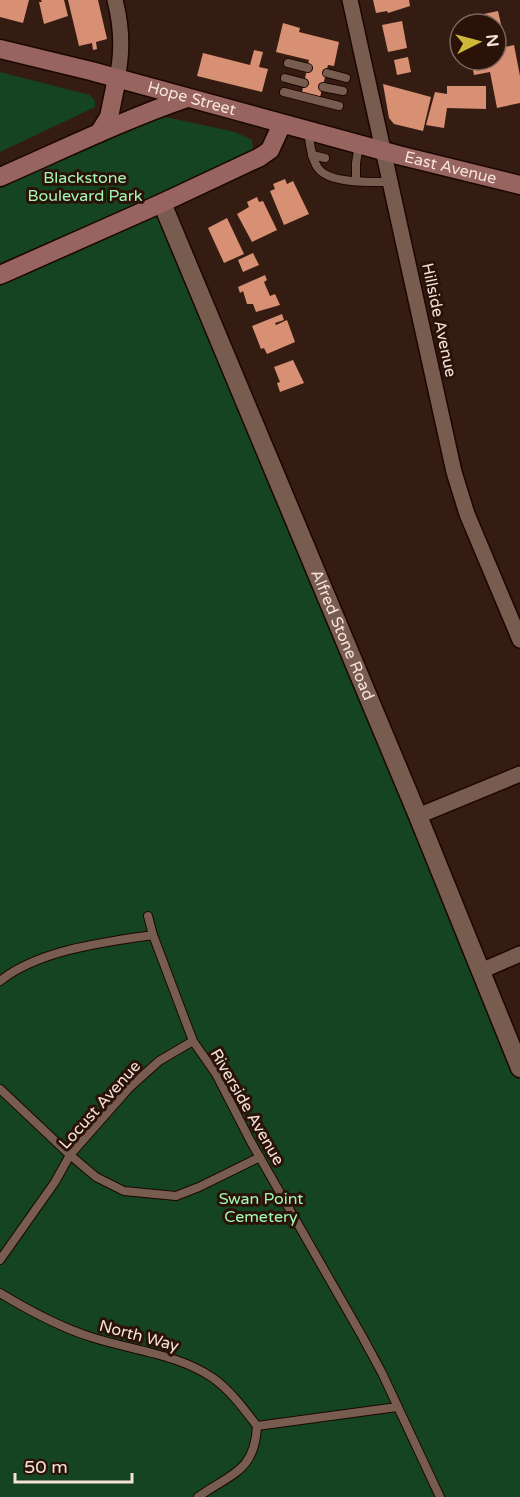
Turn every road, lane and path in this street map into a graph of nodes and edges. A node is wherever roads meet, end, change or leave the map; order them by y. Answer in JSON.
{"nodes":[{"id":1,"x":115,"y":0,"type":"edge"},
{"id":2,"x":350,"y":0,"type":"edge"},
{"id":3,"x":0,"y":49,"type":"edge"},
{"id":4,"x":288,"y":63,"type":"dead end"},
{"id":5,"x":308,"y":68,"type":"dead end"},
{"id":6,"x":327,"y":73,"type":"dead end"},
{"id":7,"x":117,"y":78,"type":"junction"},
{"id":8,"x":285,"y":78,"type":"dead end"},
{"id":9,"x":346,"y":78,"type":"dead end"},
{"id":10,"x":304,"y":83,"type":"dead end"},
{"id":11,"x":323,"y":87,"type":"dead end"},
{"id":12,"x":343,"y":91,"type":"dead end"},
{"id":13,"x":284,"y":92,"type":"dead end"},
{"id":14,"x":187,"y":98,"type":"junction"},
{"id":15,"x":339,"y":106,"type":"dead end"},
{"id":16,"x":282,"y":124,"type":"junction"},
{"id":17,"x":308,"y":131,"type":"junction"},
{"id":18,"x":99,"y":133,"type":"junction"},
{"id":19,"x":359,"y":145,"type":"junction"},
{"id":20,"x":383,"y":151,"type":"junction"},
{"id":21,"x":312,"y":155,"type":"junction"},
{"id":22,"x":325,"y":158,"type":"dead end"},
{"id":23,"x":0,"y":177,"type":"edge"},
{"id":24,"x":356,"y":181,"type":"junction"},
{"id":25,"x":391,"y":182,"type":"junction"},
{"id":26,"x":520,"y":185,"type":"edge"},
{"id":27,"x":162,"y":203,"type":"junction"},
{"id":28,"x":0,"y":275,"type":"edge"},
{"id":29,"x":520,"y":640,"type":"edge"},
{"id":30,"x":520,"y":774,"type":"edge"},
{"id":31,"x":418,"y":816,"type":"junction"},
{"id":32,"x":148,"y":916,"type":"dead end"},
{"id":33,"x":153,"y":935,"type":"junction"},
{"id":34,"x":520,"y":954,"type":"edge"},
{"id":35,"x":481,"y":970,"type":"junction"},
{"id":36,"x":0,"y":981,"type":"edge"},
{"id":37,"x":193,"y":1041,"type":"junction"},
{"id":38,"x":520,"y":1068,"type":"edge"},
{"id":39,"x":0,"y":1089,"type":"edge"},
{"id":40,"x":70,"y":1155,"type":"junction"},
{"id":41,"x":260,"y":1157,"type":"junction"},
{"id":42,"x":0,"y":1260,"type":"edge"},
{"id":43,"x":0,"y":1293,"type":"edge"},
{"id":44,"x":397,"y":1407,"type":"junction"},
{"id":45,"x":257,"y":1426,"type":"junction"},
{"id":46,"x":198,"y":1497,"type":"edge"},
{"id":47,"x":440,"y":1497,"type":"edge"}],
"edges":[{"from":1,"to":7,"type":"street"},
{"from":2,"to":20,"type":"street","name":"Hillside Avenue"},
{"from":3,"to":7,"type":"main road","name":"Hope Street"},
{"from":4,"to":5,"type":"lane"},
{"from":6,"to":9,"type":"lane"},
{"from":7,"to":14,"type":"main road","name":"Hope Street"},
{"from":7,"to":18,"type":"main road"},
{"from":8,"to":10,"type":"lane"},
{"from":11,"to":12,"type":"lane"},
{"from":13,"to":15,"type":"lane"},
{"from":14,"to":16,"type":"main road","name":"Hope Street"},
{"from":14,"to":18,"type":"main road"},
{"from":16,"to":17,"type":"main road","name":"Hope Street"},
{"from":16,"to":27,"type":"main road"},
{"from":17,"to":19,"type":"main road","name":"Hope Street"},
{"from":17,"to":21,"type":"lane"},
{"from":18,"to":23,"type":"main road"},
{"from":19,"to":20,"type":"main road","name":"Hope Street"},
{"from":19,"to":24,"type":"lane"},
{"from":20,"to":25,"type":"street","name":"Hillside Avenue"},
{"from":20,"to":26,"type":"main road","name":"East Avenue"},
{"from":21,"to":22,"type":"lane"},
{"from":21,"to":24,"type":"lane"},
{"from":24,"to":25,"type":"lane"},
{"from":25,"to":29,"type":"street","name":"Hillside Avenue"},
{"from":27,"to":28,"type":"main road"},
{"from":27,"to":31,"type":"street","name":"Alfred Stone Road"},
{"from":30,"to":31,"type":"street"},
{"from":31,"to":35,"type":"street","name":"Alfred Stone Road"},
{"from":32,"to":33,"type":"lane","name":"Riverside Avenue"},
{"from":33,"to":36,"type":"lane"},
{"from":33,"to":37,"type":"lane","name":"Riverside Avenue"},
{"from":34,"to":35,"type":"street"},
{"from":35,"to":38,"type":"street","name":"Alfred Stone Road"},
{"from":37,"to":40,"type":"lane","name":"Locust Avenue"},
{"from":37,"to":41,"type":"lane","name":"Riverside Avenue"},
{"from":39,"to":40,"type":"lane"},
{"from":40,"to":41,"type":"lane"},
{"from":40,"to":42,"type":"lane","name":"Locust Avenue"},
{"from":41,"to":44,"type":"lane","name":"Riverside Avenue"},
{"from":43,"to":45,"type":"lane","name":"North Way"},
{"from":44,"to":45,"type":"lane"},
{"from":44,"to":47,"type":"lane","name":"Riverside Avenue"},
{"from":45,"to":46,"type":"lane"}]}
